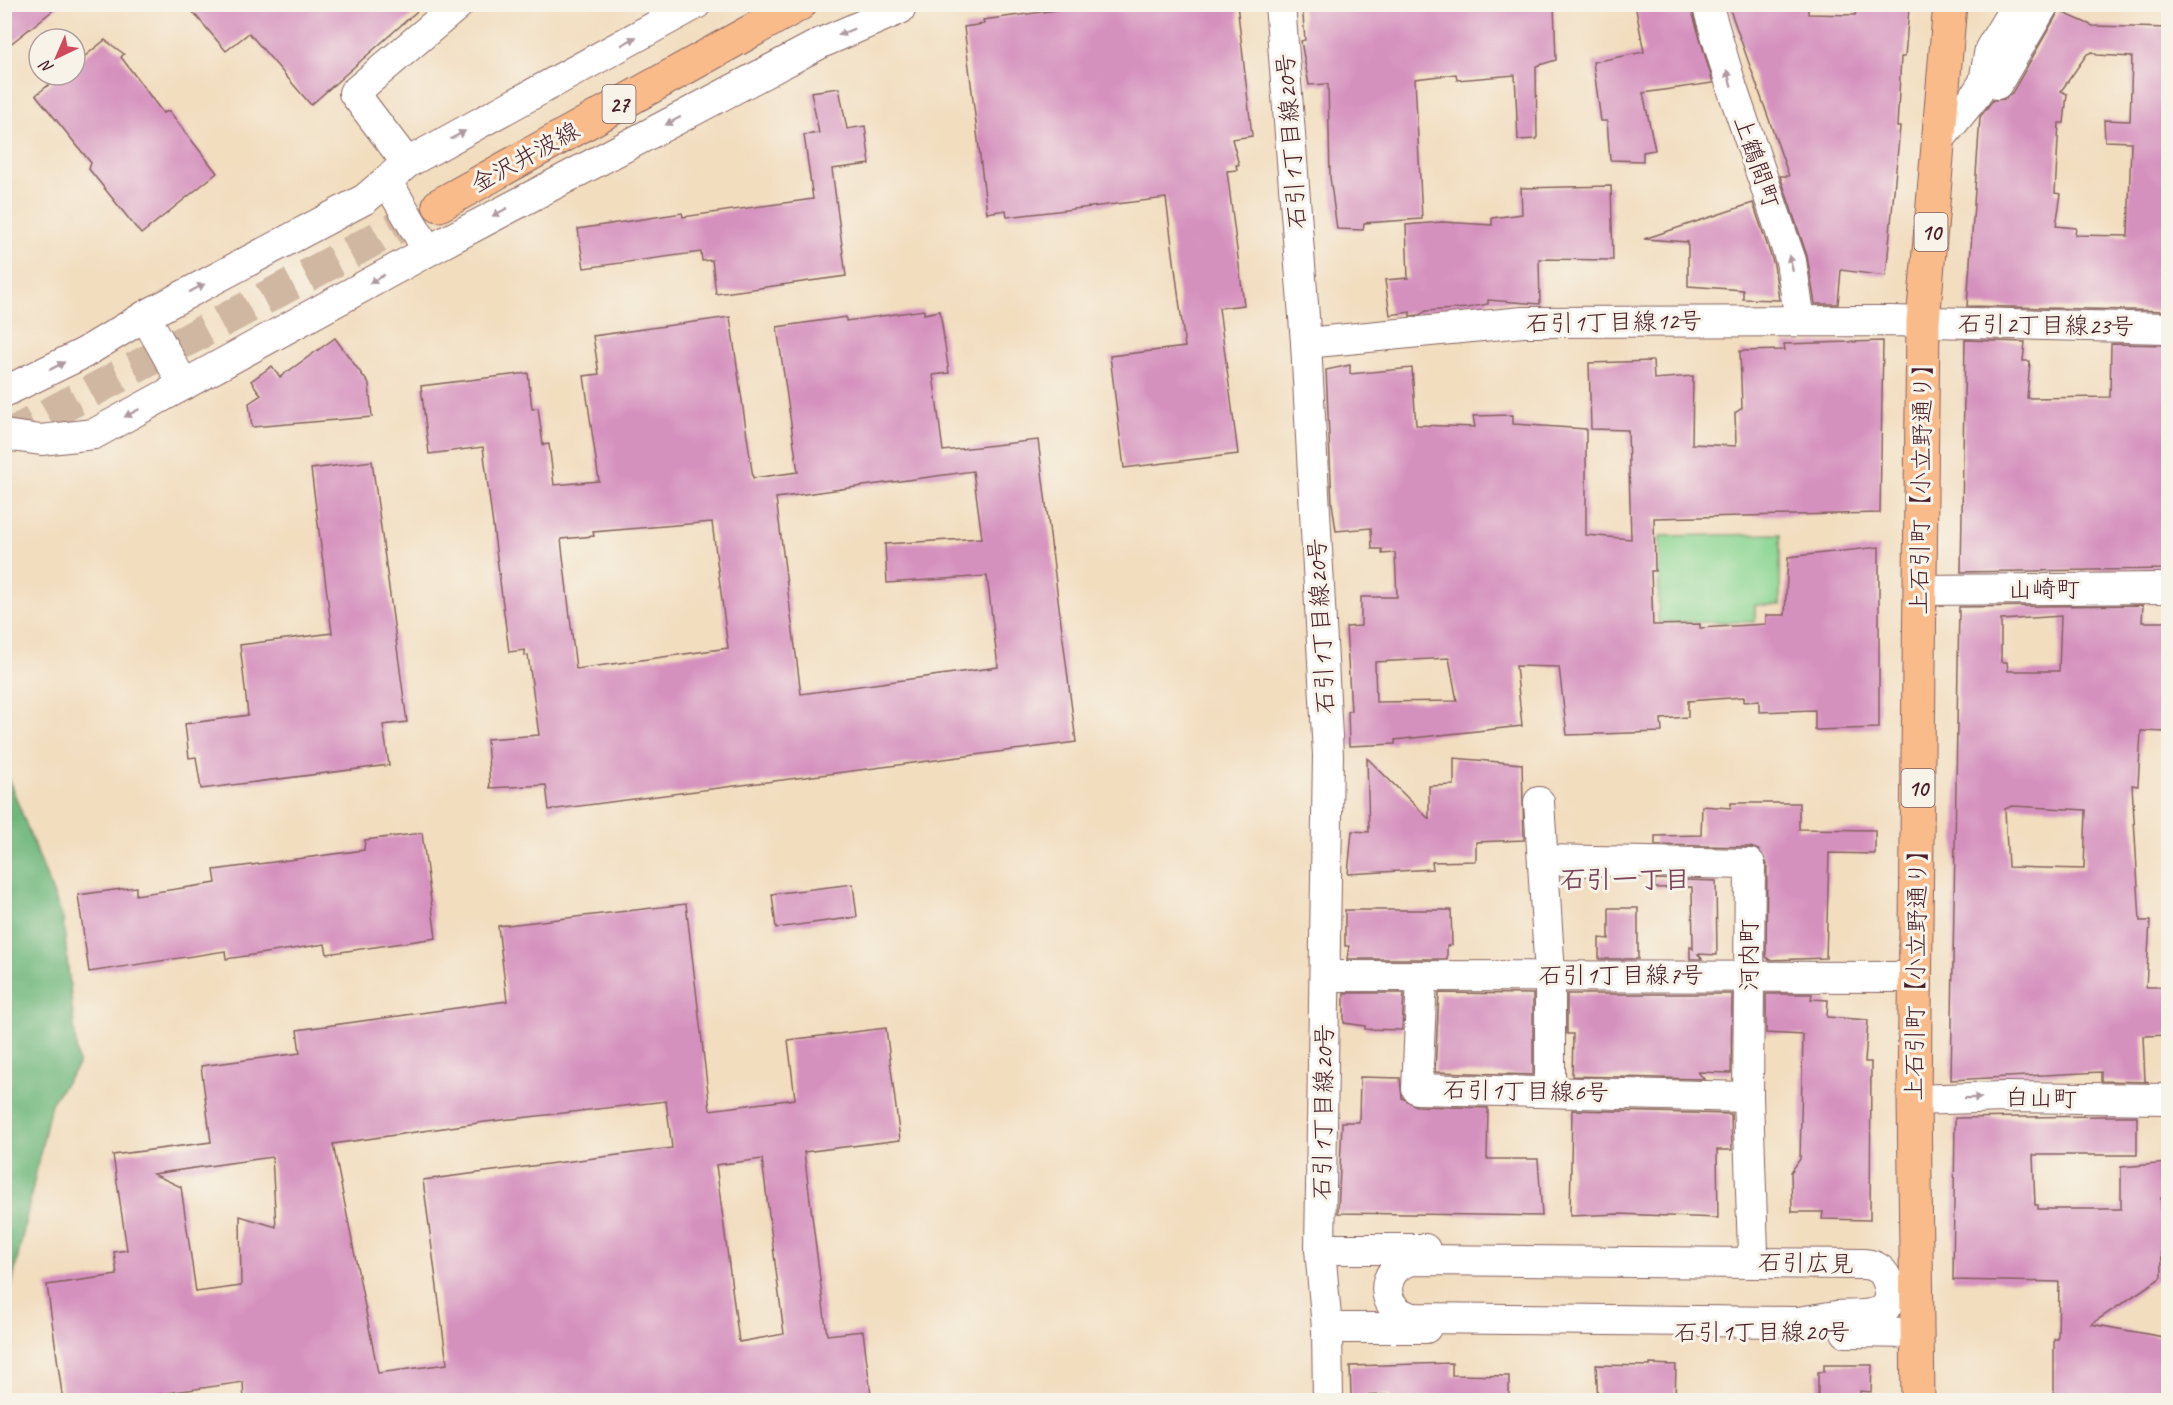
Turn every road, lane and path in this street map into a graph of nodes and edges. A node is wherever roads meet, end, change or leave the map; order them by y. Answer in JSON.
{"nodes":[{"id":1,"x":459,"y":4,"type":"edge"},
{"id":2,"x":696,"y":4,"type":"edge"},
{"id":3,"x":800,"y":4,"type":"edge"},
{"id":4,"x":1280,"y":4,"type":"edge"},
{"id":5,"x":1707,"y":4,"type":"edge"},
{"id":6,"x":1950,"y":4,"type":"edge"},
{"id":7,"x":2017,"y":4,"type":"edge"},
{"id":8,"x":2029,"y":4,"type":"edge"},
{"id":9,"x":2044,"y":4,"type":"edge"},
{"id":10,"x":900,"y":7,"type":"edge"},
{"id":11,"x":1988,"y":78,"type":"junction"},
{"id":12,"x":1938,"y":141,"type":"junction"},
{"id":13,"x":397,"y":172,"type":"junction"},
{"id":14,"x":439,"y":205,"type":"tunnel mouth"},
{"id":15,"x":428,"y":251,"type":"junction"},
{"id":16,"x":146,"y":315,"type":"junction"},
{"id":17,"x":1800,"y":321,"type":"junction"},
{"id":18,"x":1923,"y":322,"type":"junction"},
{"id":19,"x":2169,"y":328,"type":"edge"},
{"id":20,"x":1306,"y":343,"type":"junction"},
{"id":21,"x":184,"y":385,"type":"junction"},
{"id":22,"x":4,"y":393,"type":"edge"},
{"id":23,"x":4,"y":435,"type":"edge"},
{"id":24,"x":2169,"y":588,"type":"edge"},
{"id":25,"x":1920,"y":590,"type":"junction"},
{"id":26,"x":1539,"y":802,"type":"dead end"},
{"id":27,"x":1544,"y":860,"type":"junction"},
{"id":28,"x":1550,"y":974,"type":"junction"},
{"id":29,"x":1749,"y":975,"type":"junction"},
{"id":30,"x":1325,"y":976,"type":"junction"},
{"id":31,"x":1422,"y":977,"type":"junction"},
{"id":32,"x":1916,"y":977,"type":"junction"},
{"id":33,"x":1550,"y":1090,"type":"junction"},
{"id":34,"x":1748,"y":1097,"type":"junction"},
{"id":35,"x":2169,"y":1099,"type":"edge"},
{"id":36,"x":1914,"y":1100,"type":"junction"},
{"id":37,"x":1320,"y":1249,"type":"junction"},
{"id":38,"x":1392,"y":1249,"type":"junction"},
{"id":39,"x":1753,"y":1253,"type":"junction"},
{"id":40,"x":1914,"y":1254,"type":"junction"},
{"id":41,"x":1403,"y":1323,"type":"junction"},
{"id":42,"x":1327,"y":1328,"type":"junction"},
{"id":43,"x":1917,"y":1333,"type":"junction"},
{"id":44,"x":1328,"y":1401,"type":"edge"},
{"id":45,"x":1918,"y":1401,"type":"edge"}],
"edges":[{"from":1,"to":13,"type":"street"},
{"from":13,"to":2,"type":"street","one_way":true},
{"from":3,"to":14,"type":"main road","name":"金沢井波線","number":"27"},
{"from":4,"to":20,"type":"street","name":"石引1丁目線20号"},
{"from":17,"to":5,"type":"street","name":"上鶴間町","one_way":true},
{"from":6,"to":12,"type":"main road","number":"10"},
{"from":7,"to":11,"type":"street"},
{"from":8,"to":11,"type":"street"},
{"from":9,"to":11,"type":"street"},
{"from":10,"to":15,"type":"street","one_way":true},
{"from":11,"to":12,"type":"street"},
{"from":12,"to":18,"type":"main road","number":"10"},
{"from":13,"to":15,"type":"street"},
{"from":16,"to":13,"type":"street","one_way":true},
{"from":15,"to":21,"type":"street","one_way":true},
{"from":16,"to":21,"type":"street"},
{"from":22,"to":16,"type":"street","one_way":true},
{"from":17,"to":18,"type":"street","name":"石引1丁目線12号"},
{"from":17,"to":20,"type":"street","name":"石引1丁目線12号"},
{"from":18,"to":19,"type":"street","name":"石引2丁目線23号"},
{"from":18,"to":25,"type":"main road","name":"上石引町【小立野通り】","number":"10"},
{"from":20,"to":30,"type":"street","name":"石引1丁目線20号"},
{"from":21,"to":23,"type":"street","one_way":true},
{"from":24,"to":25,"type":"street","name":"山崎町"},
{"from":25,"to":32,"type":"main road","name":"上石引町【小立野通り】","number":"10"},
{"from":26,"to":27,"type":"street"},
{"from":27,"to":28,"type":"street"},
{"from":27,"to":29,"type":"street","name":"河内町"},
{"from":28,"to":29,"type":"street","name":"石引1丁目線7号"},
{"from":28,"to":31,"type":"street","name":"石引1丁目線7号"},
{"from":28,"to":33,"type":"street"},
{"from":29,"to":32,"type":"street","name":"石引1丁目線7号"},
{"from":29,"to":34,"type":"street","name":"河内町"},
{"from":30,"to":31,"type":"street","name":"石引1丁目線7号"},
{"from":30,"to":37,"type":"street","name":"石引1丁目線20号"},
{"from":31,"to":33,"type":"street","name":"石引1丁目線6号"},
{"from":32,"to":36,"type":"main road","name":"上石引町【小立野通り】","number":"10"},
{"from":33,"to":34,"type":"street","name":"石引1丁目線6号"},
{"from":34,"to":39,"type":"street","name":"河内町"},
{"from":36,"to":35,"type":"street","name":"白山町","one_way":true},
{"from":36,"to":40,"type":"main road","name":"上石引町【小立野通り】","number":"10"},
{"from":37,"to":38,"type":"street"},
{"from":37,"to":42,"type":"street","name":"石引1丁目線20号"},
{"from":38,"to":39,"type":"street"},
{"from":38,"to":41,"type":"street"},
{"from":39,"to":40,"type":"street"},
{"from":40,"to":43,"type":"main road","name":"上石引町【小立野通り】","number":"10"},
{"from":41,"to":41,"type":"street","name":"石引広見"},
{"from":41,"to":42,"type":"street","name":"石引1丁目線20号"},
{"from":41,"to":43,"type":"street","name":"石引1丁目線20号"},
{"from":42,"to":44,"type":"street"},
{"from":43,"to":45,"type":"main road","name":"上石引町【小立野通り】","number":"10"}]}
